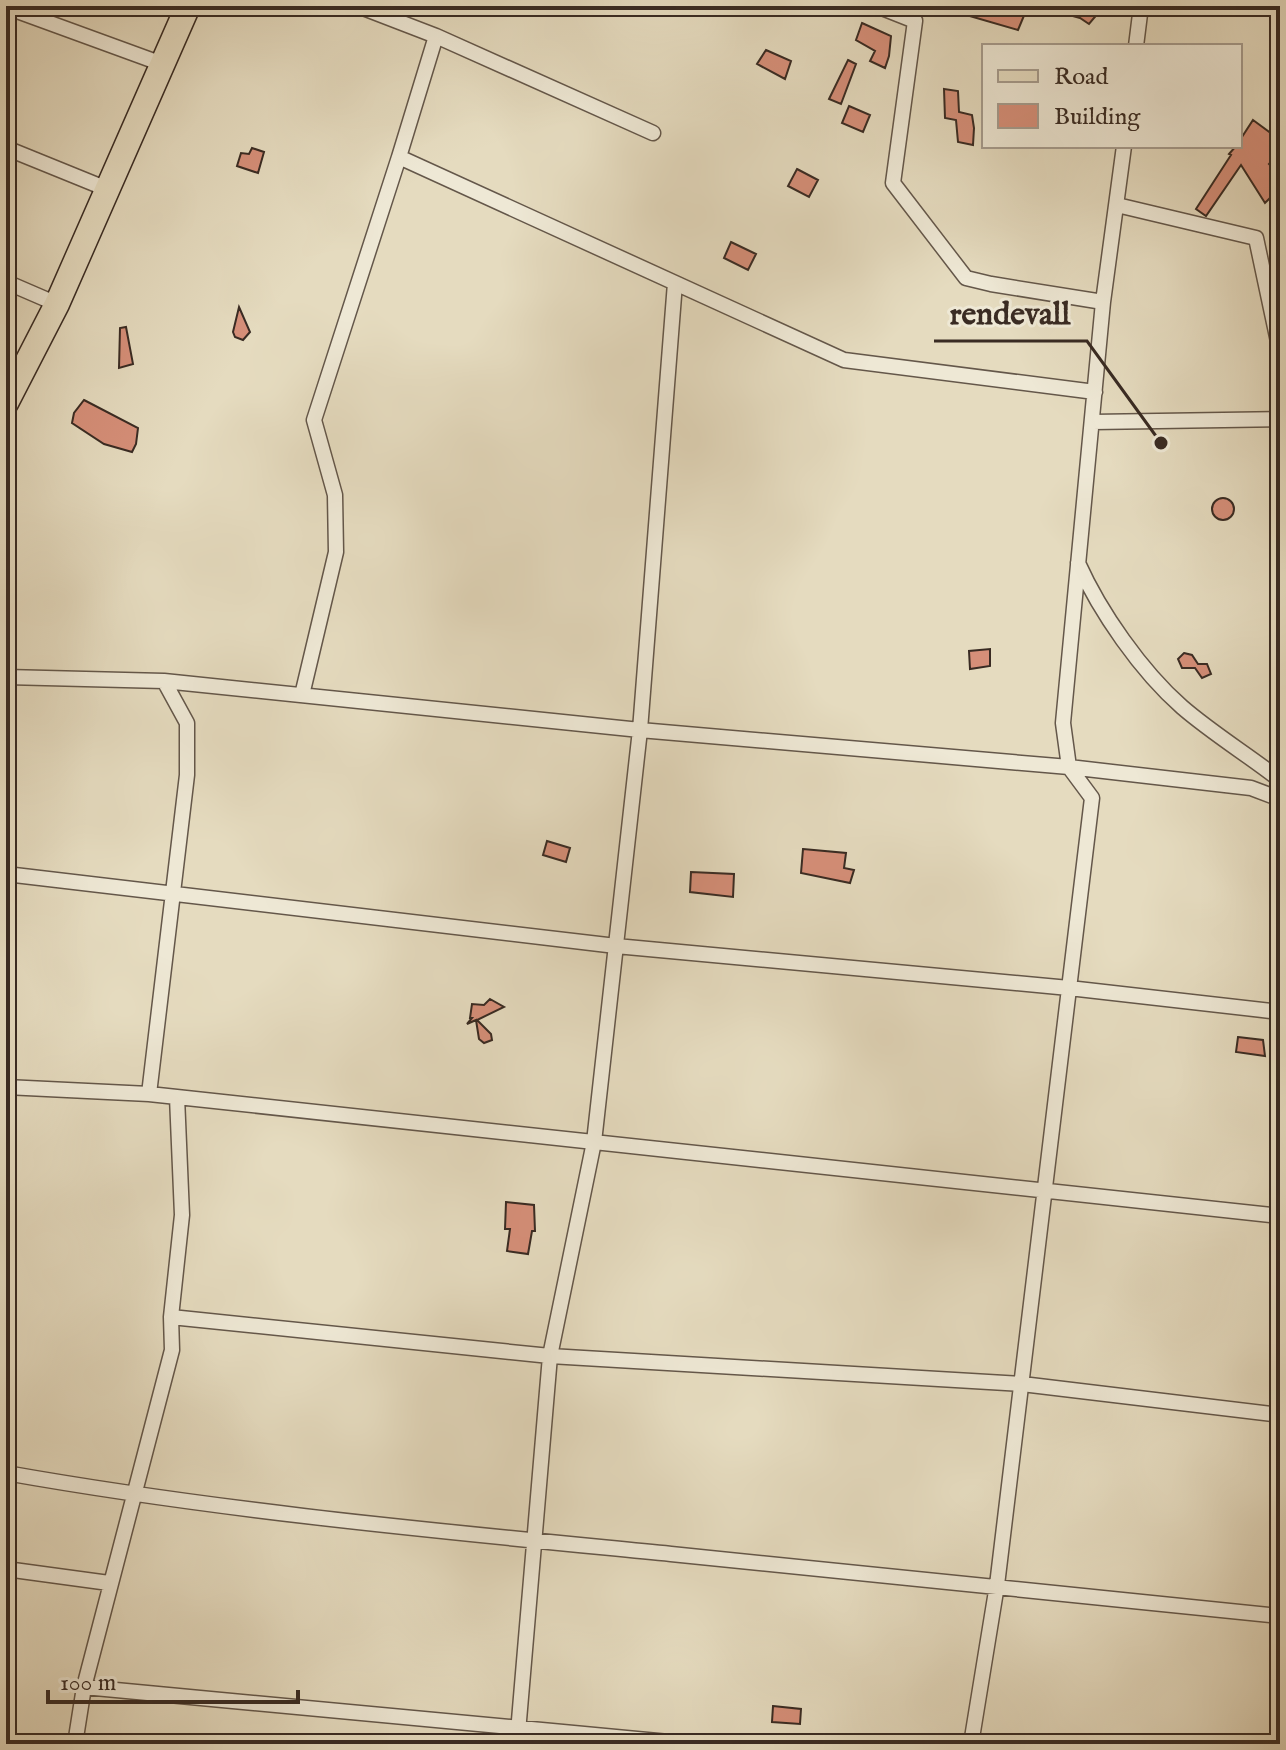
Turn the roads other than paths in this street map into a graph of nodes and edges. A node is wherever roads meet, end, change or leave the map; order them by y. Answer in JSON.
{"nodes":[{"id":1,"x":188,"y":6,"type":"edge"},
{"id":2,"x":358,"y":6,"type":"edge"},
{"id":3,"x":877,"y":6,"type":"edge"},
{"id":4,"x":1141,"y":6,"type":"edge"},
{"id":5,"x":6,"y":7,"type":"edge"},
{"id":6,"x":917,"y":13,"type":"edge"},
{"id":7,"x":436,"y":36,"type":"junction"},
{"id":8,"x":1136,"y":44,"type":"edge"},
{"id":9,"x":165,"y":65,"type":"junction"},
{"id":10,"x":653,"y":133,"type":"dead end"},
{"id":11,"x":6,"y":148,"type":"edge"},
{"id":12,"x":1124,"y":148,"type":"edge"},
{"id":13,"x":399,"y":157,"type":"junction"},
{"id":14,"x":107,"y":189,"type":"junction"},
{"id":15,"x":1117,"y":205,"type":"junction"},
{"id":16,"x":6,"y":282,"type":"edge"},
{"id":17,"x":675,"y":283,"type":"junction"},
{"id":18,"x":1103,"y":302,"type":"junction"},
{"id":19,"x":57,"y":304,"type":"junction"},
{"id":20,"x":1280,"y":351,"type":"edge"},
{"id":21,"x":1095,"y":392,"type":"junction"},
{"id":22,"x":6,"y":403,"type":"edge"},
{"id":23,"x":1280,"y":419,"type":"edge"},
{"id":24,"x":1093,"y":422,"type":"junction"},
{"id":25,"x":1078,"y":563,"type":"junction"},
{"id":26,"x":6,"y":677,"type":"edge"},
{"id":27,"x":164,"y":681,"type":"junction"},
{"id":28,"x":302,"y":695,"type":"junction"},
{"id":29,"x":640,"y":730,"type":"junction"},
{"id":30,"x":1069,"y":767,"type":"junction"},
{"id":31,"x":1280,"y":780,"type":"edge"},
{"id":32,"x":1280,"y":799,"type":"edge"},
{"id":33,"x":6,"y":874,"type":"edge"},
{"id":34,"x":171,"y":894,"type":"junction"},
{"id":35,"x":616,"y":946,"type":"junction"},
{"id":36,"x":1069,"y":988,"type":"junction"},
{"id":37,"x":1280,"y":1012,"type":"edge"},
{"id":38,"x":6,"y":1087,"type":"edge"},
{"id":39,"x":149,"y":1094,"type":"junction"},
{"id":40,"x":177,"y":1097,"type":"junction"},
{"id":41,"x":594,"y":1142,"type":"junction"},
{"id":42,"x":1045,"y":1189,"type":"junction"},
{"id":43,"x":1280,"y":1216,"type":"edge"},
{"id":44,"x":171,"y":1317,"type":"junction"},
{"id":45,"x":550,"y":1356,"type":"junction"},
{"id":46,"x":1022,"y":1384,"type":"junction"},
{"id":47,"x":1280,"y":1415,"type":"edge"},
{"id":48,"x":6,"y":1473,"type":"edge"},
{"id":49,"x":135,"y":1496,"type":"junction"},
{"id":50,"x":534,"y":1541,"type":"junction"},
{"id":51,"x":6,"y":1569,"type":"edge"},
{"id":52,"x":109,"y":1583,"type":"junction"},
{"id":53,"x":997,"y":1585,"type":"junction"},
{"id":54,"x":1280,"y":1616,"type":"edge"},
{"id":55,"x":84,"y":1687,"type":"junction"},
{"id":56,"x":518,"y":1737,"type":"edge"},
{"id":57,"x":75,"y":1744,"type":"edge"},
{"id":58,"x":690,"y":1744,"type":"edge"},
{"id":59,"x":971,"y":1744,"type":"edge"}],
"edges":[{"from":1,"to":9,"type":"main road"},
{"from":2,"to":7,"type":"street"},
{"from":3,"to":6,"type":"street"},
{"from":4,"to":8,"type":"street"},
{"from":5,"to":9,"type":"street"},
{"from":6,"to":18,"type":"street"},
{"from":7,"to":10,"type":"street"},
{"from":7,"to":13,"type":"street"},
{"from":9,"to":14,"type":"main road"},
{"from":11,"to":14,"type":"street"},
{"from":12,"to":15,"type":"street"},
{"from":13,"to":17,"type":"street"},
{"from":13,"to":28,"type":"street"},
{"from":14,"to":19,"type":"main road"},
{"from":15,"to":18,"type":"street"},
{"from":15,"to":20,"type":"street"},
{"from":16,"to":19,"type":"street"},
{"from":17,"to":21,"type":"street"},
{"from":17,"to":29,"type":"street"},
{"from":18,"to":21,"type":"street"},
{"from":19,"to":22,"type":"main road"},
{"from":21,"to":24,"type":"street"},
{"from":23,"to":24,"type":"street"},
{"from":24,"to":25,"type":"street"},
{"from":25,"to":30,"type":"street"},
{"from":25,"to":31,"type":"street"},
{"from":26,"to":27,"type":"street"},
{"from":27,"to":28,"type":"street"},
{"from":27,"to":34,"type":"street"},
{"from":28,"to":29,"type":"street"},
{"from":29,"to":30,"type":"street"},
{"from":29,"to":35,"type":"street"},
{"from":30,"to":32,"type":"street"},
{"from":30,"to":36,"type":"street"},
{"from":33,"to":34,"type":"street"},
{"from":34,"to":35,"type":"street"},
{"from":34,"to":39,"type":"street"},
{"from":35,"to":36,"type":"street"},
{"from":35,"to":41,"type":"street"},
{"from":36,"to":37,"type":"street"},
{"from":36,"to":42,"type":"street"},
{"from":38,"to":39,"type":"street"},
{"from":39,"to":40,"type":"street"},
{"from":40,"to":41,"type":"street"},
{"from":40,"to":44,"type":"street"},
{"from":41,"to":42,"type":"street"},
{"from":41,"to":45,"type":"street"},
{"from":42,"to":43,"type":"street"},
{"from":42,"to":46,"type":"street"},
{"from":44,"to":45,"type":"street"},
{"from":44,"to":49,"type":"street"},
{"from":45,"to":46,"type":"street"},
{"from":45,"to":50,"type":"street"},
{"from":46,"to":47,"type":"street"},
{"from":46,"to":53,"type":"street"},
{"from":48,"to":49,"type":"street"},
{"from":49,"to":50,"type":"street"},
{"from":49,"to":52,"type":"street"},
{"from":50,"to":53,"type":"street"},
{"from":50,"to":56,"type":"street"},
{"from":51,"to":52,"type":"street"},
{"from":52,"to":55,"type":"street"},
{"from":53,"to":54,"type":"street"},
{"from":53,"to":59,"type":"street"},
{"from":55,"to":56,"type":"street"},
{"from":55,"to":57,"type":"street"},
{"from":56,"to":58,"type":"street"}]}
